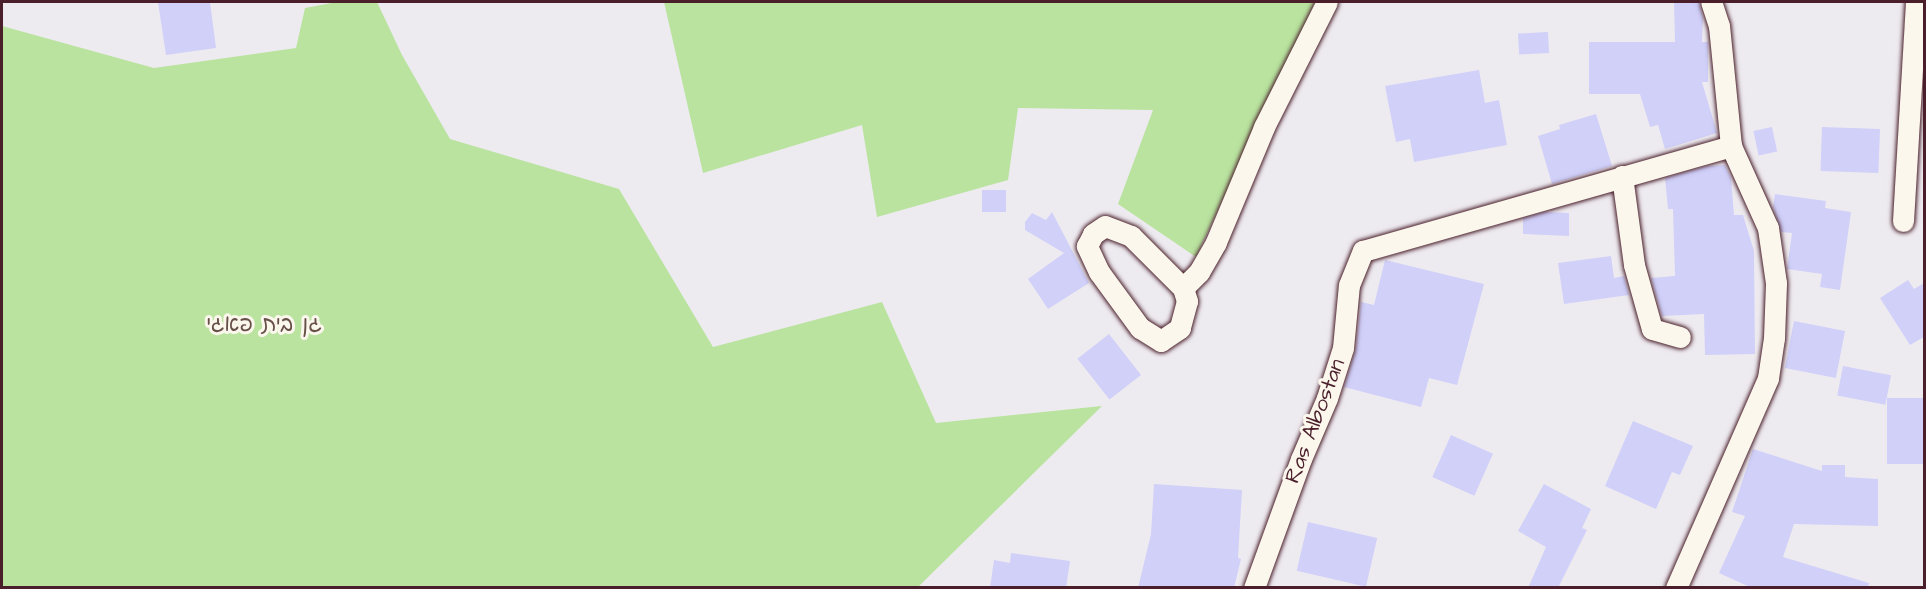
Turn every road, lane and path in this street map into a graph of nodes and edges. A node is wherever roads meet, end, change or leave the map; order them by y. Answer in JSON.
{"nodes":[{"id":1,"x":1327,"y":2,"type":"edge"},
{"id":2,"x":1711,"y":2,"type":"edge"},
{"id":3,"x":1916,"y":2,"type":"edge"},
{"id":4,"x":1731,"y":146,"type":"junction"},
{"id":5,"x":1622,"y":176,"type":"junction"},
{"id":6,"x":1903,"y":221,"type":"dead end"},
{"id":7,"x":1183,"y":288,"type":"junction"},
{"id":8,"x":1680,"y":337,"type":"dead end"},
{"id":9,"x":1254,"y":588,"type":"edge"},
{"id":10,"x":1676,"y":588,"type":"edge"}],
"edges":[{"from":1,"to":7,"type":"street"},
{"from":2,"to":4,"type":"street"},
{"from":3,"to":6,"type":"street"},
{"from":4,"to":5,"type":"street"},
{"from":4,"to":10,"type":"street"},
{"from":5,"to":8,"type":"street"},
{"from":5,"to":9,"type":"street","name":"Ras Albostan"},
{"from":7,"to":7,"type":"street"}]}
